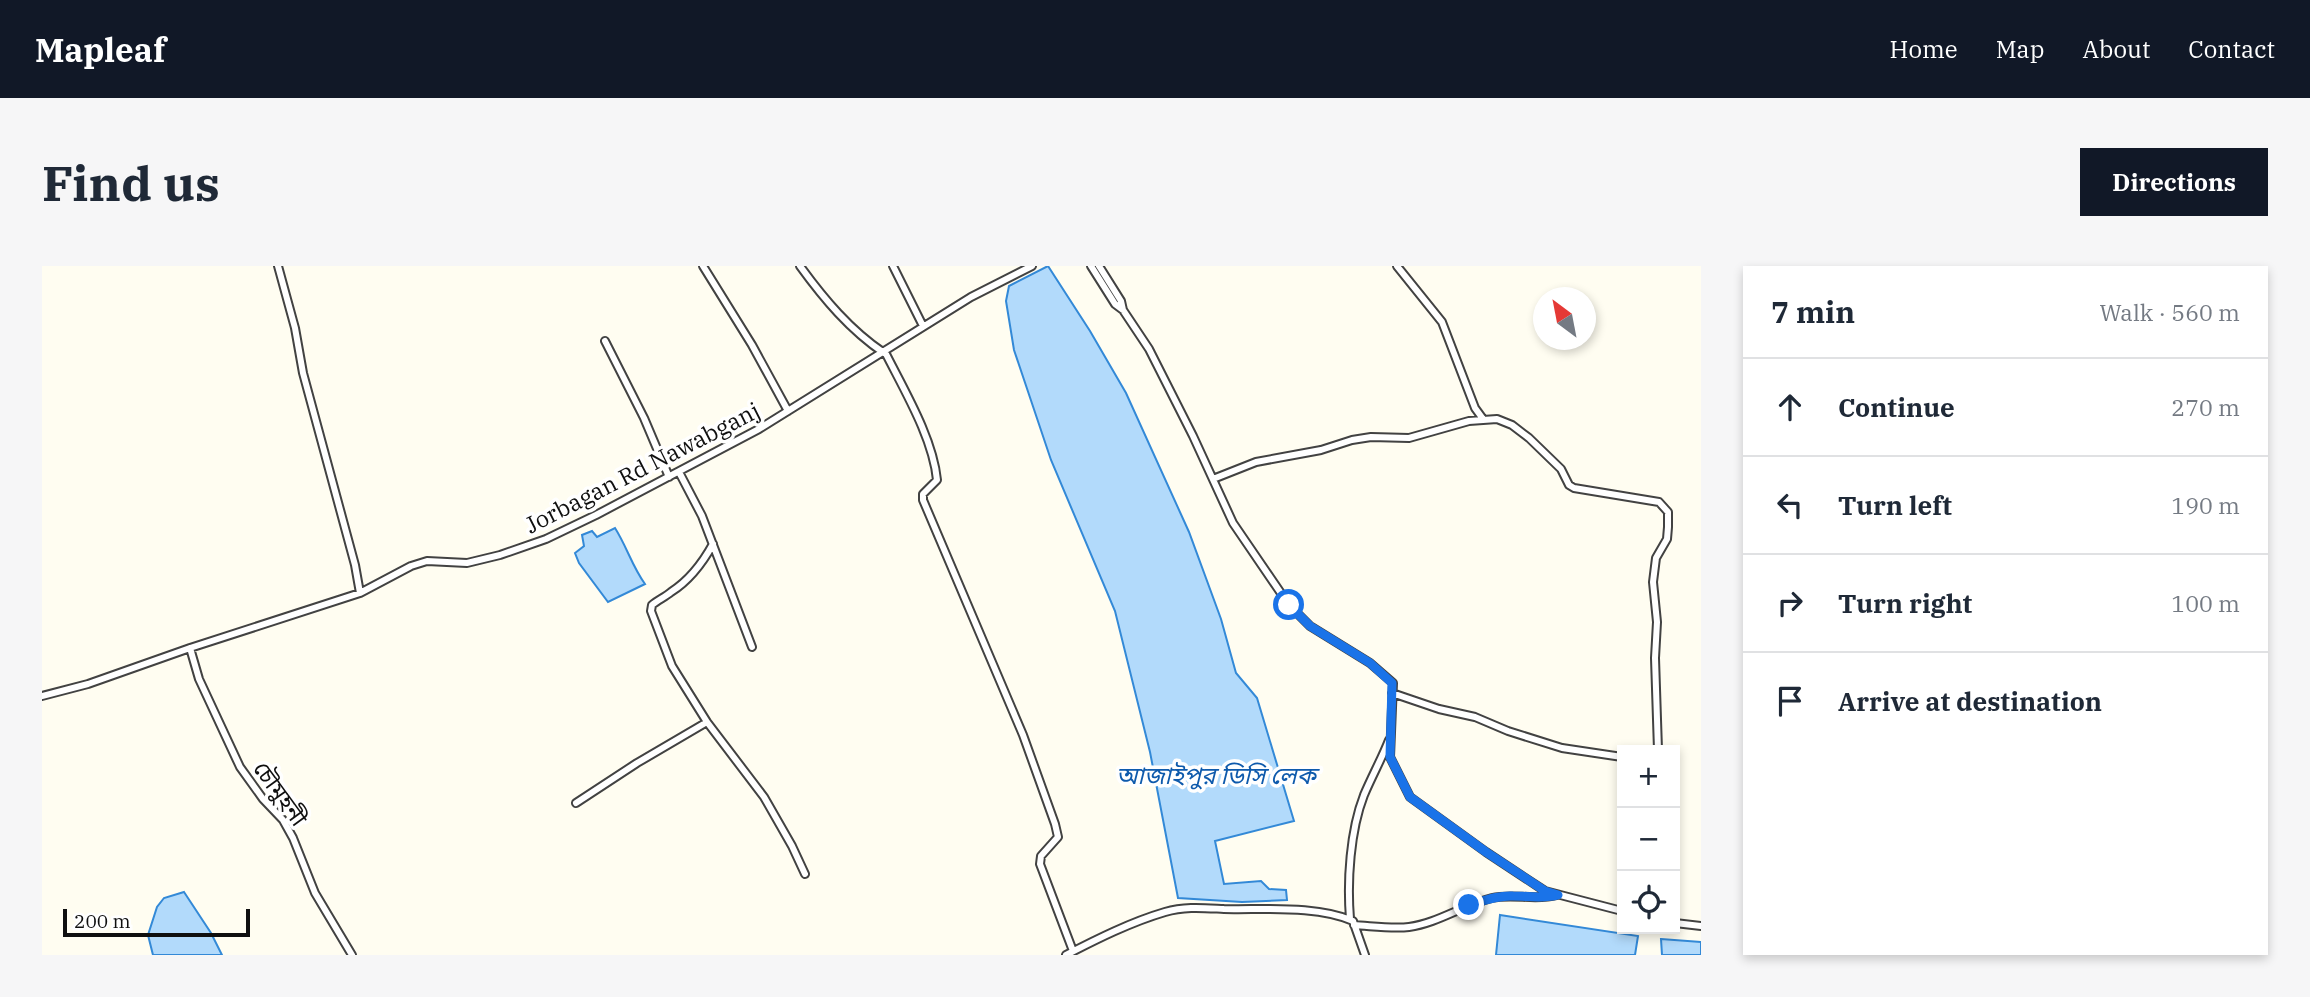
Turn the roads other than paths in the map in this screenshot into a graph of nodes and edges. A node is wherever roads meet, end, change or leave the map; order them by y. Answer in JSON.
{"nodes":[{"id":1,"x":278,"y":266,"type":"edge"},
{"id":2,"x":704,"y":266,"type":"edge"},
{"id":3,"x":800,"y":266,"type":"edge"},
{"id":4,"x":893,"y":266,"type":"edge"},
{"id":5,"x":1032,"y":266,"type":"edge"},
{"id":6,"x":1091,"y":266,"type":"edge"},
{"id":7,"x":1099,"y":266,"type":"edge"},
{"id":8,"x":1397,"y":266,"type":"edge"},
{"id":9,"x":1123,"y":310,"type":"junction"},
{"id":10,"x":923,"y":326,"type":"junction"},
{"id":11,"x":606,"y":341,"type":"dead end"},
{"id":12,"x":884,"y":353,"type":"junction"},
{"id":13,"x":788,"y":411,"type":"junction"},
{"id":14,"x":1483,"y":419,"type":"junction"},
{"id":15,"x":679,"y":472,"type":"junction"},
{"id":16,"x":669,"y":477,"type":"junction"},
{"id":17,"x":1213,"y":479,"type":"junction"},
{"id":18,"x":713,"y":544,"type":"junction"},
{"id":19,"x":360,"y":593,"type":"junction"},
{"id":20,"x":752,"y":647,"type":"dead end"},
{"id":21,"x":190,"y":648,"type":"junction"},
{"id":22,"x":1392,"y":693,"type":"junction"},
{"id":23,"x":42,"y":696,"type":"edge"},
{"id":24,"x":707,"y":722,"type":"junction"},
{"id":25,"x":1391,"y":735,"type":"junction"},
{"id":26,"x":1658,"y":745,"type":"edge"},
{"id":27,"x":1617,"y":756,"type":"edge"},
{"id":28,"x":576,"y":803,"type":"dead end"},
{"id":29,"x":805,"y":874,"type":"dead end"},
{"id":30,"x":1558,"y":895,"type":"junction"},
{"id":31,"x":1617,"y":910,"type":"edge"},
{"id":32,"x":1352,"y":922,"type":"junction"},
{"id":33,"x":1680,"y":924,"type":"edge"},
{"id":34,"x":1701,"y":926,"type":"edge"},
{"id":35,"x":1073,"y":951,"type":"junction"},
{"id":36,"x":352,"y":955,"type":"edge"},
{"id":37,"x":1066,"y":955,"type":"edge"},
{"id":38,"x":1365,"y":955,"type":"edge"}],
"edges":[{"from":1,"to":19,"type":"street"},
{"from":2,"to":13,"type":"street"},
{"from":3,"to":12,"type":"street"},
{"from":4,"to":10,"type":"street"},
{"from":5,"to":10,"type":"street","name":"Jorbagan Rd Nawabganj"},
{"from":6,"to":9,"type":"street"},
{"from":7,"to":9,"type":"street"},
{"from":8,"to":14,"type":"street"},
{"from":9,"to":17,"type":"street"},
{"from":10,"to":12,"type":"street","name":"Jorbagan Rd Nawabganj"},
{"from":11,"to":16,"type":"street"},
{"from":12,"to":13,"type":"street","name":"Jorbagan Rd Nawabganj"},
{"from":12,"to":35,"type":"street"},
{"from":13,"to":15,"type":"street","name":"Jorbagan Rd Nawabganj"},
{"from":14,"to":17,"type":"street"},
{"from":14,"to":26,"type":"street"},
{"from":15,"to":16,"type":"street","name":"Jorbagan Rd Nawabganj"},
{"from":15,"to":18,"type":"street"},
{"from":16,"to":19,"type":"street","name":"Jorbagan Rd Nawabganj"},
{"from":17,"to":22,"type":"street"},
{"from":18,"to":20,"type":"street"},
{"from":18,"to":24,"type":"street"},
{"from":19,"to":21,"type":"street","name":"Jorbagan Rd Nawabganj"},
{"from":21,"to":23,"type":"street","name":"Jorbagan Rd Nawabganj"},
{"from":21,"to":36,"type":"street","name":"চৌমুহনী"},
{"from":22,"to":25,"type":"street"},
{"from":22,"to":27,"type":"street"},
{"from":24,"to":28,"type":"street"},
{"from":24,"to":29,"type":"street"},
{"from":25,"to":30,"type":"street"},
{"from":25,"to":32,"type":"street"},
{"from":30,"to":31,"type":"street"},
{"from":30,"to":32,"type":"street"},
{"from":32,"to":35,"type":"street"},
{"from":32,"to":38,"type":"street"},
{"from":33,"to":34,"type":"street"},
{"from":35,"to":37,"type":"street"}]}
